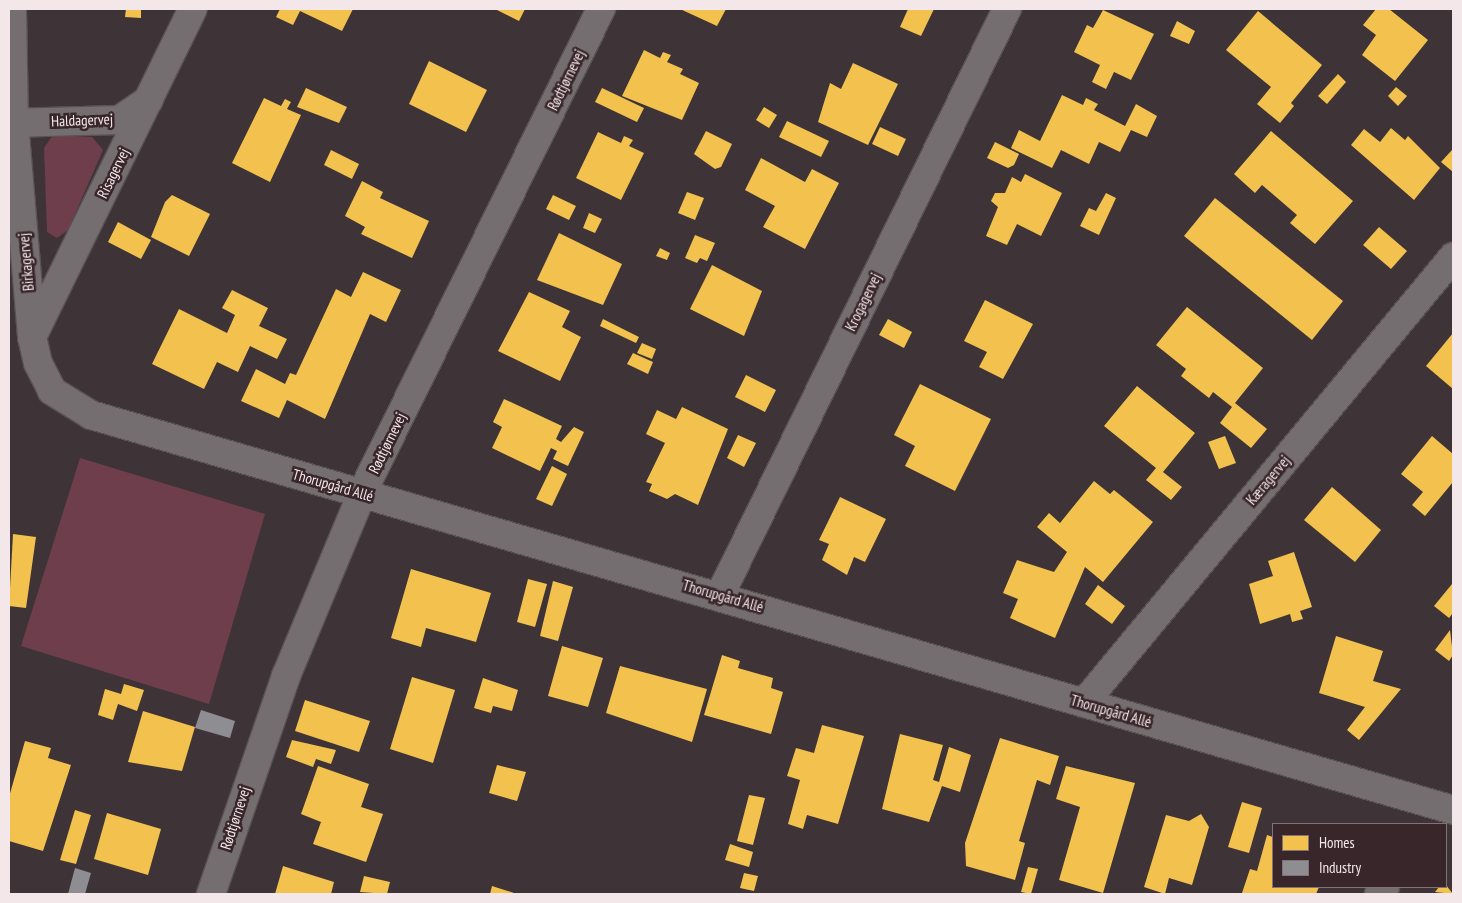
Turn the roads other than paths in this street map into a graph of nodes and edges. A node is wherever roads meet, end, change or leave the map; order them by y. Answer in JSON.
{"nodes":[{"id":1,"x":12,"y":9,"type":"edge"},
{"id":2,"x":193,"y":9,"type":"edge"},
{"id":3,"x":601,"y":9,"type":"edge"},
{"id":4,"x":1007,"y":9,"type":"edge"},
{"id":5,"x":149,"y":100,"type":"junction"},
{"id":6,"x":12,"y":122,"type":"edge"},
{"id":7,"x":1453,"y":257,"type":"edge"},
{"id":8,"x":32,"y":337,"type":"junction"},
{"id":9,"x":362,"y":493,"type":"junction"},
{"id":10,"x":720,"y":595,"type":"junction"},
{"id":11,"x":1084,"y":703,"type":"junction"},
{"id":12,"x":1449,"y":812,"type":"edge"},
{"id":13,"x":211,"y":894,"type":"edge"}],
"edges":[{"from":1,"to":6,"type":"street","name":"Birkagervej"},
{"from":2,"to":5,"type":"street","name":"Risagervej"},
{"from":3,"to":9,"type":"street","name":"Rødtjørnevej"},
{"from":4,"to":10,"type":"street","name":"Krogagervej"},
{"from":5,"to":6,"type":"street","name":"Haldagervej"},
{"from":5,"to":8,"type":"street","name":"Risagervej"},
{"from":6,"to":8,"type":"street","name":"Birkagervej"},
{"from":7,"to":11,"type":"street","name":"Kæragervej"},
{"from":8,"to":9,"type":"street","name":"Thorupgård Allé"},
{"from":9,"to":10,"type":"street","name":"Thorupgård Allé"},
{"from":9,"to":13,"type":"street","name":"Rødtjørnevej"},
{"from":10,"to":11,"type":"street","name":"Thorupgård Allé"},
{"from":11,"to":12,"type":"street","name":"Thorupgård Allé"}]}
